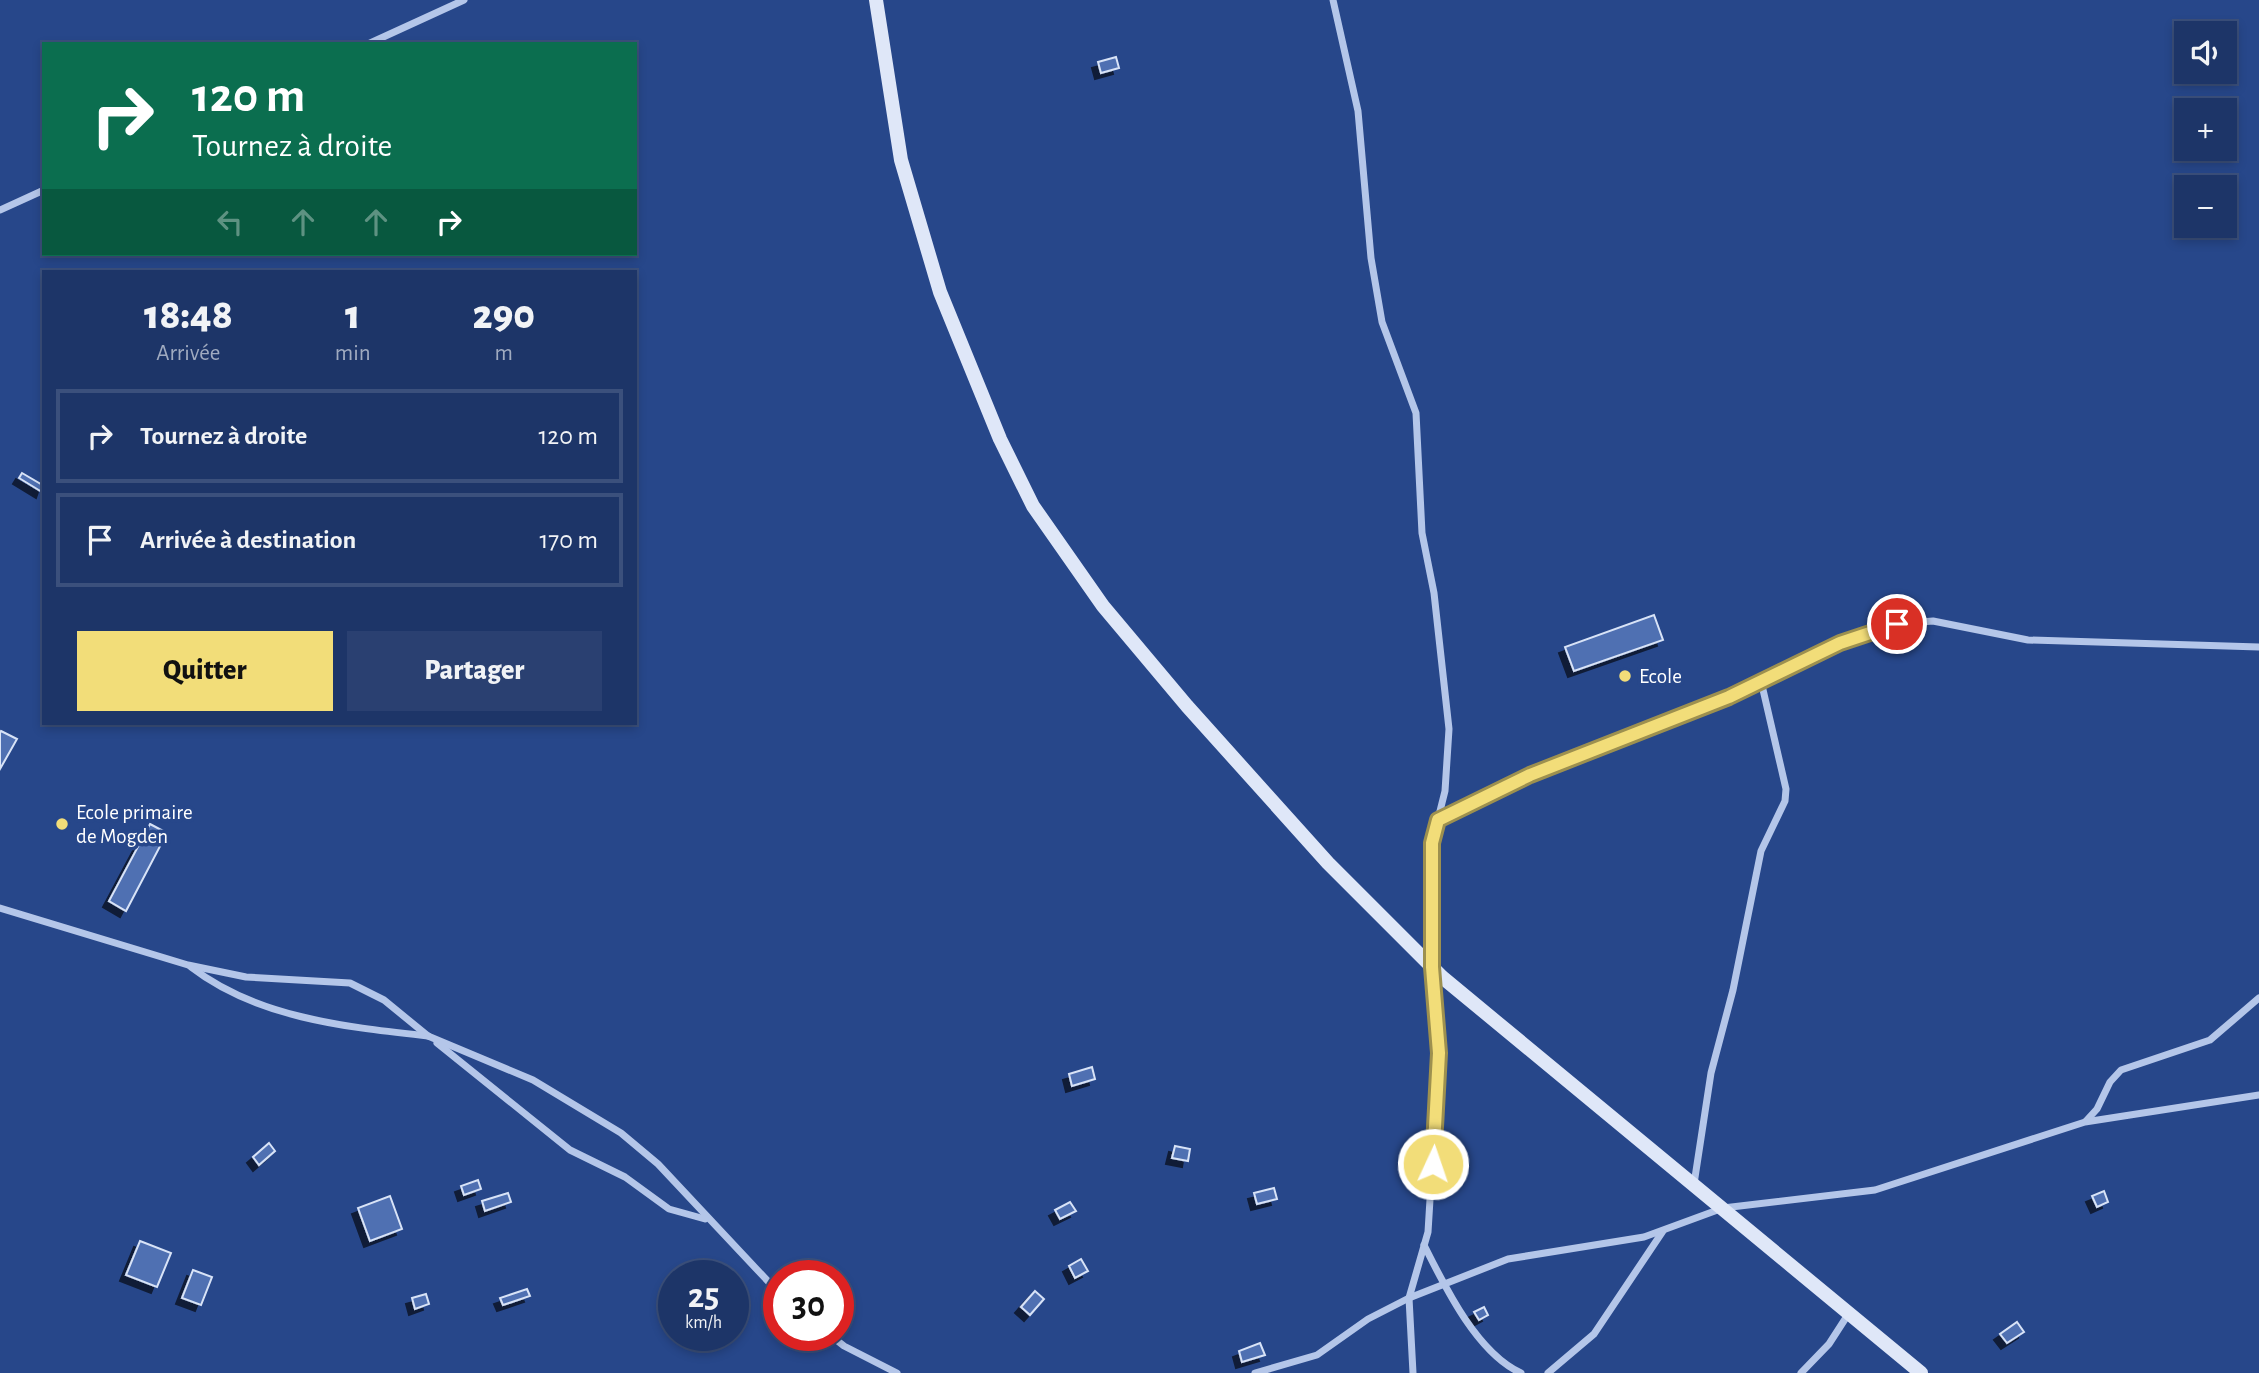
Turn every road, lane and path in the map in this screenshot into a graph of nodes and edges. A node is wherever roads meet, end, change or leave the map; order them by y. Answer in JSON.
{"nodes":[{"id":1,"x":464,"y":0,"type":"edge"},
{"id":2,"x":876,"y":0,"type":"edge"},
{"id":3,"x":1333,"y":0,"type":"edge"},
{"id":4,"x":372,"y":42,"type":"edge"},
{"id":5,"x":42,"y":191,"type":"edge"},
{"id":6,"x":0,"y":210,"type":"edge"},
{"id":7,"x":2259,"y":646,"type":"edge"},
{"id":8,"x":1762,"y":681,"type":"junction"},
{"id":9,"x":1438,"y":820,"type":"junction"},
{"id":10,"x":0,"y":908,"type":"edge"},
{"id":11,"x":188,"y":965,"type":"junction"},
{"id":12,"x":1432,"y":967,"type":"junction"},
{"id":13,"x":2259,"y":998,"type":"edge"},
{"id":14,"x":428,"y":1036,"type":"junction"},
{"id":15,"x":2259,"y":1095,"type":"edge"},
{"id":16,"x":2085,"y":1122,"type":"junction"},
{"id":17,"x":1694,"y":1185,"type":"junction"},
{"id":18,"x":1723,"y":1208,"type":"junction"},
{"id":19,"x":709,"y":1220,"type":"junction"},
{"id":20,"x":1664,"y":1230,"type":"junction"},
{"id":21,"x":1424,"y":1245,"type":"junction"},
{"id":22,"x":763,"y":1276,"type":"edge"},
{"id":23,"x":1443,"y":1285,"type":"junction"},
{"id":24,"x":1409,"y":1298,"type":"junction"},
{"id":25,"x":1849,"y":1312,"type":"junction"},
{"id":26,"x":854,"y":1351,"type":"edge"},
{"id":27,"x":897,"y":1373,"type":"edge"},
{"id":28,"x":1255,"y":1373,"type":"edge"},
{"id":29,"x":1413,"y":1373,"type":"edge"},
{"id":30,"x":1521,"y":1373,"type":"edge"},
{"id":31,"x":1548,"y":1373,"type":"edge"},
{"id":32,"x":1801,"y":1373,"type":"edge"},
{"id":33,"x":1921,"y":1373,"type":"edge"}],
"edges":[{"from":1,"to":4,"type":"street"},
{"from":2,"to":12,"type":"street"},
{"from":3,"to":9,"type":"street"},
{"from":5,"to":6,"type":"street"},
{"from":7,"to":8,"type":"street"},
{"from":8,"to":9,"type":"street"},
{"from":8,"to":17,"type":"street"},
{"from":9,"to":12,"type":"street"},
{"from":10,"to":11,"type":"street"},
{"from":11,"to":14,"type":"street"},
{"from":11,"to":14,"type":"street"},
{"from":12,"to":17,"type":"street"},
{"from":12,"to":21,"type":"street"},
{"from":13,"to":16,"type":"street"},
{"from":14,"to":19,"type":"street"},
{"from":14,"to":19,"type":"street"},
{"from":15,"to":16,"type":"street"},
{"from":16,"to":18,"type":"street"},
{"from":17,"to":18,"type":"street"},
{"from":18,"to":20,"type":"street"},
{"from":18,"to":25,"type":"street"},
{"from":19,"to":22,"type":"street"},
{"from":20,"to":23,"type":"street"},
{"from":20,"to":31,"type":"street"},
{"from":21,"to":23,"type":"street"},
{"from":21,"to":24,"type":"street"},
{"from":23,"to":24,"type":"street"},
{"from":23,"to":30,"type":"street"},
{"from":24,"to":28,"type":"street"},
{"from":24,"to":29,"type":"street"},
{"from":25,"to":32,"type":"street"},
{"from":25,"to":33,"type":"street"},
{"from":26,"to":27,"type":"street"}]}
